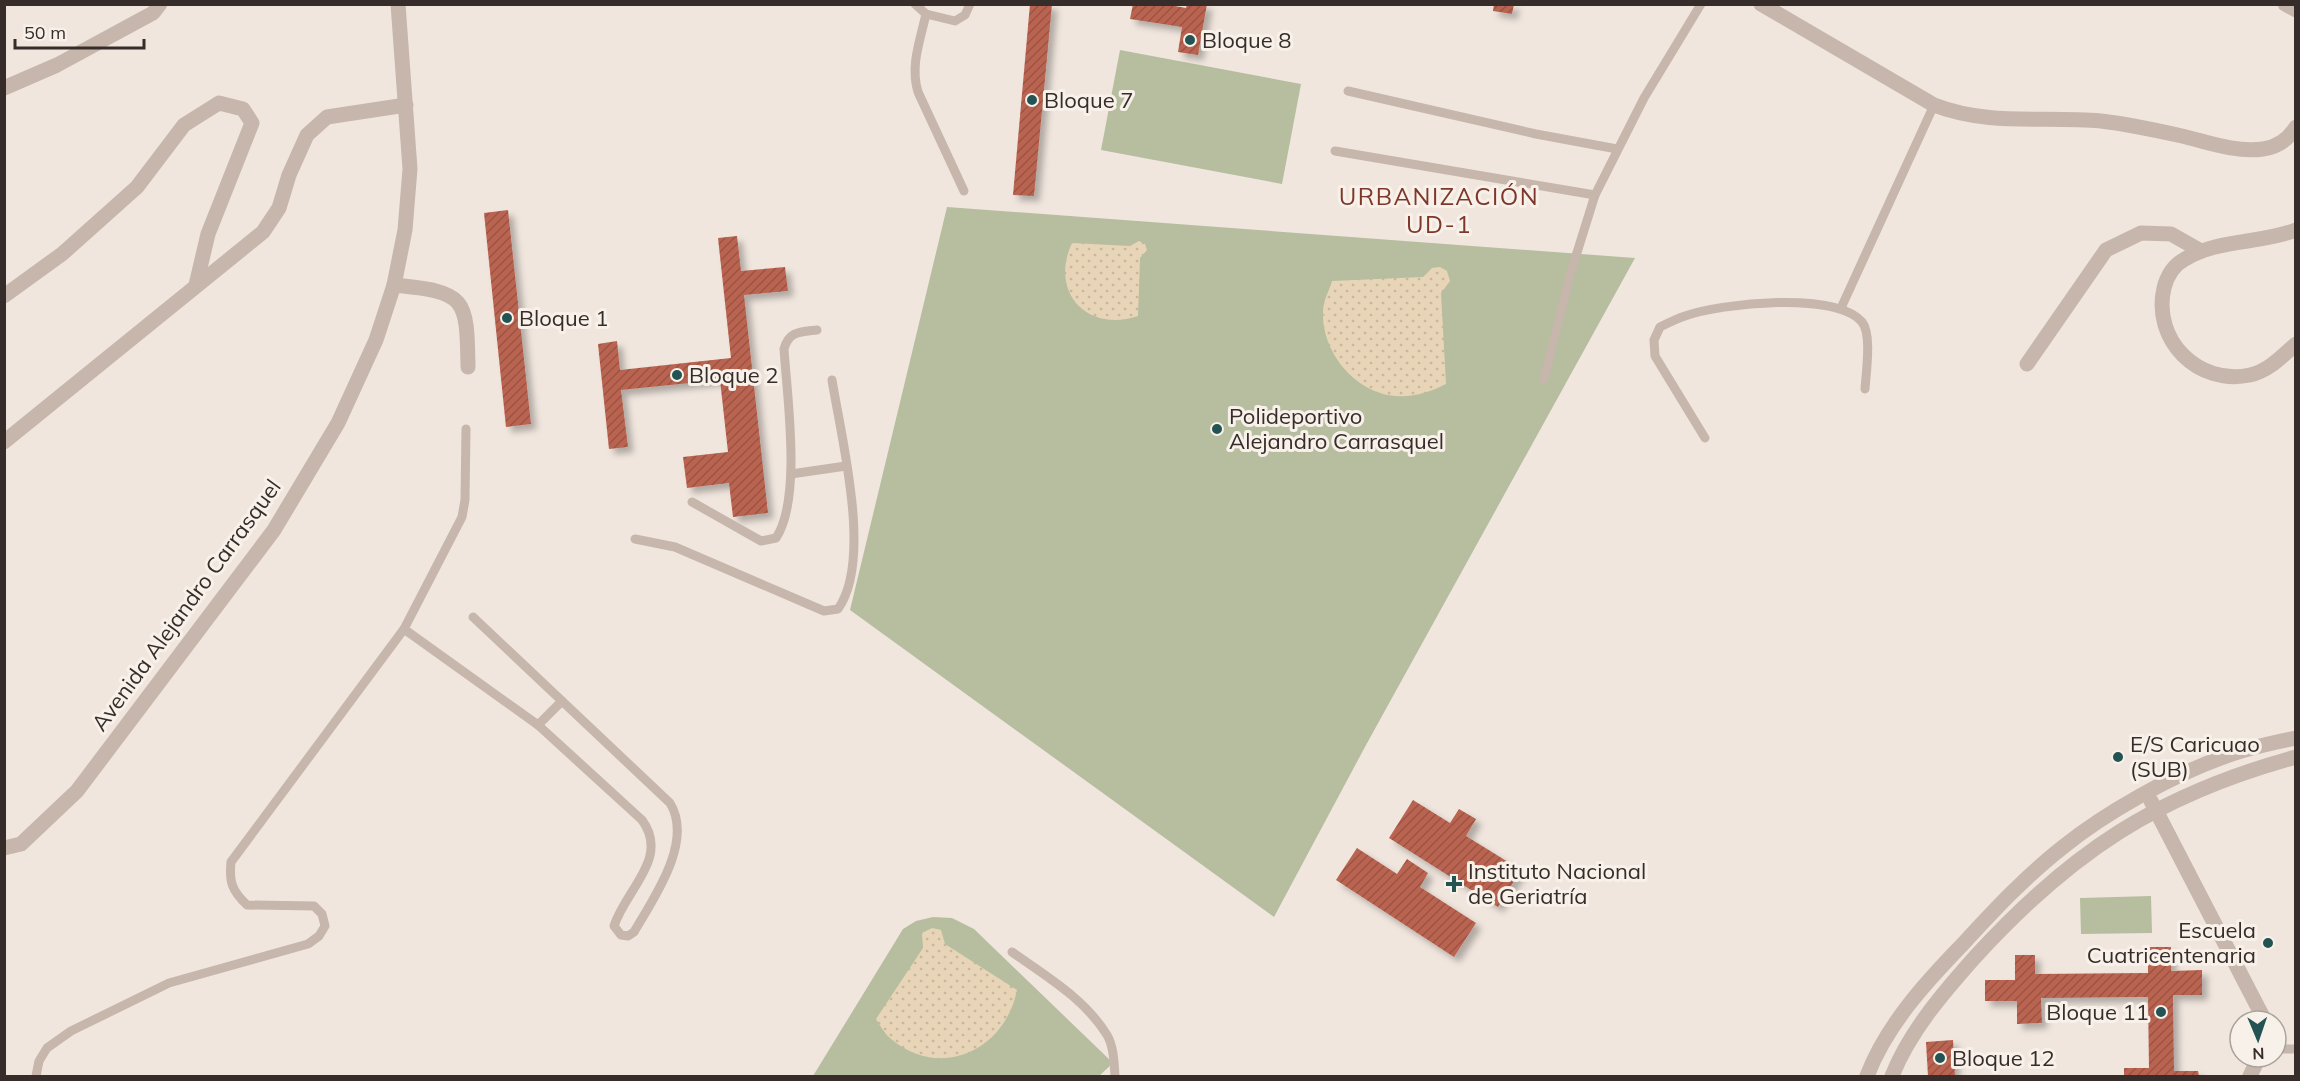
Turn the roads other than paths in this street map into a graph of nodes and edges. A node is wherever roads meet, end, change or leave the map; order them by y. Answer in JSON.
{"nodes":[{"id":1,"x":160,"y":4,"type":"edge"},
{"id":2,"x":398,"y":4,"type":"edge"},
{"id":3,"x":915,"y":4,"type":"edge"},
{"id":4,"x":970,"y":4,"type":"edge"},
{"id":5,"x":1701,"y":4,"type":"edge"},
{"id":6,"x":1761,"y":4,"type":"edge"},
{"id":7,"x":2285,"y":4,"type":"edge"},
{"id":8,"x":2295,"y":10,"type":"edge"},
{"id":9,"x":926,"y":14,"type":"junction"},
{"id":10,"x":4,"y":88,"type":"edge"},
{"id":11,"x":1348,"y":91,"type":"dead end"},
{"id":12,"x":406,"y":105,"type":"junction"},
{"id":13,"x":1934,"y":105,"type":"junction"},
{"id":14,"x":2295,"y":127,"type":"edge"},
{"id":15,"x":1617,"y":149,"type":"junction"},
{"id":16,"x":1335,"y":151,"type":"dead end"},
{"id":17,"x":964,"y":191,"type":"dead end"},
{"id":18,"x":1595,"y":195,"type":"junction"},
{"id":19,"x":2295,"y":230,"type":"edge"},
{"id":20,"x":2201,"y":250,"type":"junction"},
{"id":21,"x":196,"y":285,"type":"junction"},
{"id":22,"x":394,"y":285,"type":"junction"},
{"id":23,"x":4,"y":296,"type":"edge"},
{"id":24,"x":1840,"y":308,"type":"junction"},
{"id":25,"x":817,"y":330,"type":"dead end"},
{"id":26,"x":2295,"y":344,"type":"edge"},
{"id":27,"x":2027,"y":364,"type":"dead end"},
{"id":28,"x":468,"y":367,"type":"dead end"},
{"id":29,"x":1544,"y":379,"type":"dead end"},
{"id":30,"x":832,"y":380,"type":"dead end"},
{"id":31,"x":1865,"y":389,"type":"dead end"},
{"id":32,"x":466,"y":429,"type":"dead end"},
{"id":33,"x":1705,"y":438,"type":"dead end"},
{"id":34,"x":4,"y":442,"type":"edge"},
{"id":35,"x":846,"y":466,"type":"junction"},
{"id":36,"x":791,"y":474,"type":"junction"},
{"id":37,"x":692,"y":502,"type":"dead end"},
{"id":38,"x":636,"y":539,"type":"dead end"},
{"id":39,"x":473,"y":617,"type":"dead end"},
{"id":40,"x":404,"y":629,"type":"junction"},
{"id":41,"x":562,"y":701,"type":"junction"},
{"id":42,"x":538,"y":725,"type":"junction"},
{"id":43,"x":2295,"y":738,"type":"edge"},
{"id":44,"x":2295,"y":757,"type":"edge"},
{"id":45,"x":2147,"y":794,"type":"junction"},
{"id":46,"x":2155,"y":809,"type":"junction"},
{"id":47,"x":4,"y":848,"type":"edge"},
{"id":48,"x":1012,"y":952,"type":"dead end"},
{"id":49,"x":2259,"y":1009,"type":"edge"},
{"id":50,"x":36,"y":1077,"type":"edge"},
{"id":51,"x":1115,"y":1077,"type":"edge"},
{"id":52,"x":1867,"y":1077,"type":"edge"},
{"id":53,"x":1892,"y":1077,"type":"edge"}],
"edges":[{"from":1,"to":10,"type":"street"},
{"from":2,"to":12,"type":"street","name":"Avenida Alejandro Carrasquel"},
{"from":3,"to":9,"type":"lane"},
{"from":4,"to":9,"type":"lane"},
{"from":5,"to":15,"type":"lane"},
{"from":6,"to":13,"type":"street"},
{"from":7,"to":8,"type":"street"},
{"from":9,"to":17,"type":"lane"},
{"from":11,"to":15,"type":"lane"},
{"from":12,"to":21,"type":"street"},
{"from":12,"to":22,"type":"street","name":"Avenida Alejandro Carrasquel"},
{"from":13,"to":14,"type":"street"},
{"from":13,"to":24,"type":"lane"},
{"from":15,"to":18,"type":"lane"},
{"from":16,"to":18,"type":"lane"},
{"from":18,"to":29,"type":"lane"},
{"from":19,"to":20,"type":"street"},
{"from":20,"to":26,"type":"street"},
{"from":20,"to":27,"type":"street"},
{"from":21,"to":23,"type":"street"},
{"from":21,"to":34,"type":"street"},
{"from":22,"to":28,"type":"street"},
{"from":22,"to":47,"type":"street","name":"Avenida Alejandro Carrasquel"},
{"from":24,"to":31,"type":"lane"},
{"from":24,"to":33,"type":"lane"},
{"from":25,"to":36,"type":"lane"},
{"from":30,"to":35,"type":"lane"},
{"from":32,"to":40,"type":"lane"},
{"from":35,"to":36,"type":"lane"},
{"from":35,"to":38,"type":"lane"},
{"from":36,"to":37,"type":"lane"},
{"from":39,"to":41,"type":"lane"},
{"from":40,"to":42,"type":"lane"},
{"from":40,"to":50,"type":"lane"},
{"from":41,"to":42,"type":"lane"},
{"from":41,"to":42,"type":"lane"},
{"from":43,"to":45,"type":"street"},
{"from":44,"to":46,"type":"street"},
{"from":45,"to":46,"type":"street"},
{"from":45,"to":52,"type":"street"},
{"from":46,"to":49,"type":"street"},
{"from":46,"to":53,"type":"street"},
{"from":48,"to":51,"type":"lane"}]}
